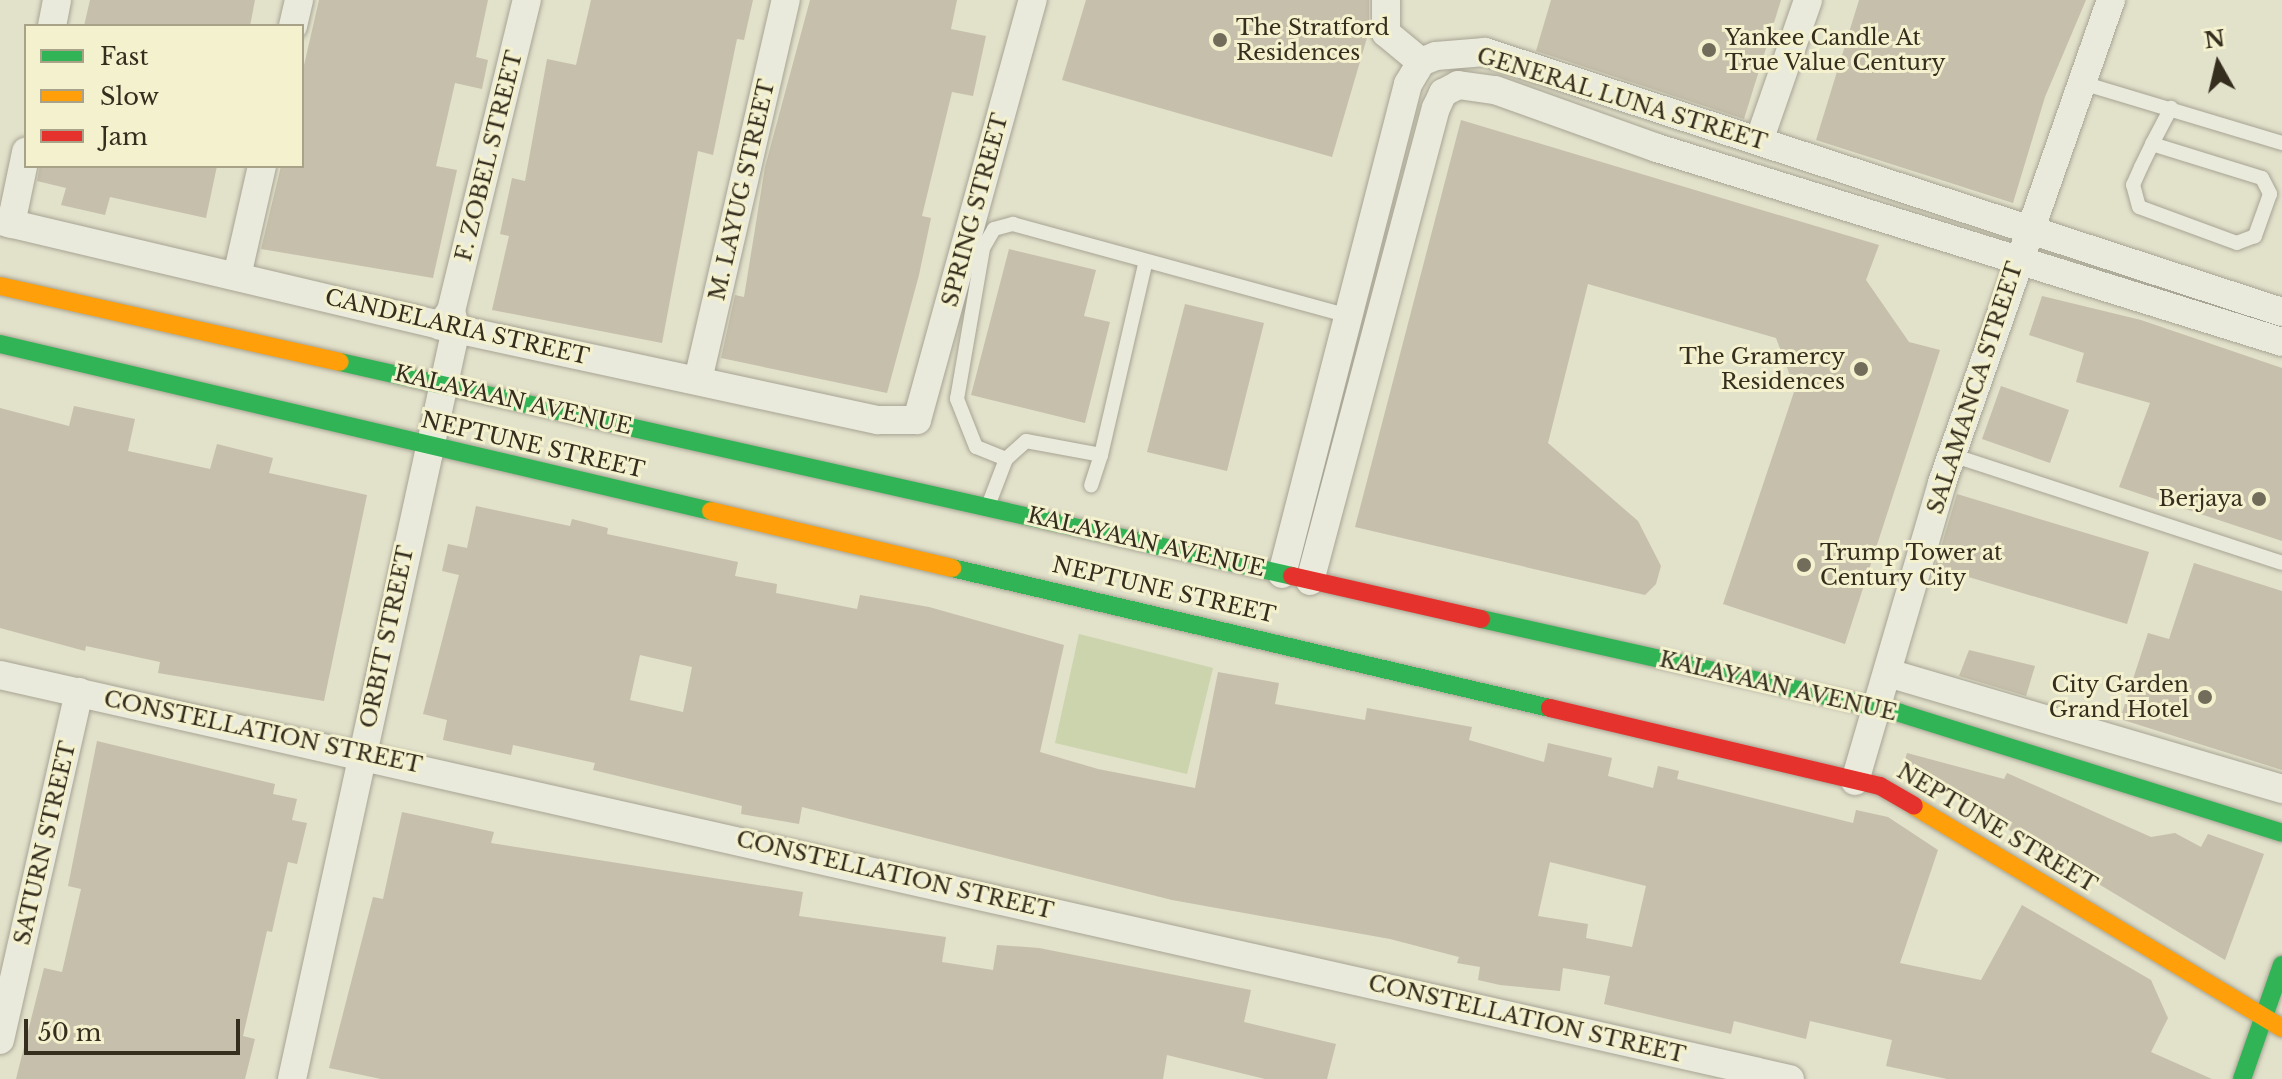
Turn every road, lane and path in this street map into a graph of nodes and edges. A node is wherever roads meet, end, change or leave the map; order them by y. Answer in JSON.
{"nodes":[{"id":1,"x":57,"y":0,"type":"edge"},
{"id":2,"x":299,"y":0,"type":"edge"},
{"id":3,"x":527,"y":0,"type":"edge"},
{"id":4,"x":786,"y":0,"type":"edge"},
{"id":5,"x":1033,"y":0,"type":"edge"},
{"id":6,"x":1386,"y":0,"type":"edge"},
{"id":7,"x":1808,"y":0,"type":"edge"},
{"id":8,"x":2111,"y":0,"type":"edge"},
{"id":9,"x":52,"y":24,"type":"edge"},
{"id":10,"x":293,"y":24,"type":"edge"},
{"id":11,"x":1421,"y":62,"type":"junction"},
{"id":12,"x":2079,"y":82,"type":"junction"},
{"id":13,"x":2171,"y":108,"type":"junction"},
{"id":14,"x":1759,"y":141,"type":"junction"},
{"id":15,"x":2282,"y":143,"type":"edge"},
{"id":16,"x":2152,"y":144,"type":"junction"},
{"id":17,"x":24,"y":159,"type":"edge"},
{"id":18,"x":1820,"y":161,"type":"junction"},
{"id":19,"x":262,"y":168,"type":"edge"},
{"id":20,"x":1809,"y":195,"type":"junction"},
{"id":21,"x":1929,"y":196,"type":"junction"},
{"id":22,"x":6,"y":222,"type":"edge"},
{"id":23,"x":2027,"y":228,"type":"junction"},
{"id":24,"x":1919,"y":229,"type":"junction"},
{"id":25,"x":2016,"y":259,"type":"junction"},
{"id":26,"x":1145,"y":264,"type":"junction"},
{"id":27,"x":237,"y":276,"type":"junction"},
{"id":28,"x":0,"y":286,"type":"edge"},
{"id":29,"x":2282,"y":312,"type":"edge"},
{"id":30,"x":1349,"y":316,"type":"junction"},
{"id":31,"x":449,"y":322,"type":"junction"},
{"id":32,"x":1378,"y":324,"type":"junction"},
{"id":33,"x":2282,"y":342,"type":"edge"},
{"id":34,"x":0,"y":344,"type":"edge"},
{"id":35,"x":698,"y":380,"type":"junction"},
{"id":36,"x":435,"y":382,"type":"junction"},
{"id":37,"x":917,"y":420,"type":"joint"},
{"id":38,"x":427,"y":446,"type":"junction"},
{"id":39,"x":1101,"y":455,"type":"junction"},
{"id":40,"x":1952,"y":455,"type":"junction"},
{"id":41,"x":1006,"y":459,"type":"junction"},
{"id":42,"x":1091,"y":485,"type":"dead end"},
{"id":43,"x":988,"y":506,"type":"junction"},
{"id":44,"x":2282,"y":563,"type":"edge"},
{"id":45,"x":1282,"y":574,"type":"junction"},
{"id":46,"x":1310,"y":581,"type":"junction"},
{"id":47,"x":1888,"y":673,"type":"junction"},
{"id":48,"x":0,"y":675,"type":"edge"},
{"id":49,"x":79,"y":692,"type":"junction"},
{"id":50,"x":1877,"y":708,"type":"junction"},
{"id":51,"x":362,"y":753,"type":"junction"},
{"id":52,"x":1855,"y":781,"type":"junction"},
{"id":53,"x":2282,"y":789,"type":"edge"},
{"id":54,"x":2282,"y":833,"type":"edge"},
{"id":55,"x":2282,"y":965,"type":"edge"},
{"id":56,"x":2264,"y":1017,"type":"junction"},
{"id":57,"x":2282,"y":1028,"type":"edge"},
{"id":58,"x":0,"y":1040,"type":"edge"},
{"id":59,"x":292,"y":1079,"type":"edge"},
{"id":60,"x":1790,"y":1079,"type":"edge"},
{"id":61,"x":2242,"y":1079,"type":"edge"}],
"edges":[{"from":1,"to":9,"type":"street"},
{"from":2,"to":10,"type":"street"},
{"from":3,"to":31,"type":"street","name":"F. ZOBEL STREET"},
{"from":4,"to":35,"type":"street","name":"M. LAYUG STREET"},
{"from":5,"to":37,"type":"street","name":"SPRING STREET"},
{"from":6,"to":11,"type":"street"},
{"from":7,"to":14,"type":"street"},
{"from":8,"to":12,"type":"street","name":"SALAMANCA STREET"},
{"from":11,"to":14,"type":"street","name":"GENERAL LUNA STREET"},
{"from":11,"to":30,"type":"street"},
{"from":12,"to":13,"type":"lane"},
{"from":12,"to":23,"type":"street","name":"SALAMANCA STREET"},
{"from":13,"to":15,"type":"lane"},
{"from":13,"to":16,"type":"lane"},
{"from":14,"to":18,"type":"street","name":"GENERAL LUNA STREET"},
{"from":16,"to":16,"type":"lane"},
{"from":17,"to":22,"type":"street"},
{"from":18,"to":20,"type":"street"},
{"from":18,"to":21,"type":"street","name":"GENERAL LUNA STREET"},
{"from":19,"to":27,"type":"street"},
{"from":20,"to":24,"type":"street","name":"GENERAL LUNA STREET"},
{"from":20,"to":32,"type":"street","name":"GENERAL LUNA STREET"},
{"from":21,"to":23,"type":"street","name":"GENERAL LUNA STREET"},
{"from":21,"to":24,"type":"lane"},
{"from":22,"to":27,"type":"street","name":"CANDELARIA STREET"},
{"from":23,"to":25,"type":"street","name":"SALAMANCA STREET"},
{"from":23,"to":29,"type":"street","name":"GENERAL LUNA STREET"},
{"from":24,"to":25,"type":"street","name":"GENERAL LUNA STREET"},
{"from":25,"to":33,"type":"street","name":"GENERAL LUNA STREET"},
{"from":25,"to":40,"type":"street","name":"SALAMANCA STREET"},
{"from":26,"to":30,"type":"lane"},
{"from":26,"to":39,"type":"lane"},
{"from":26,"to":41,"type":"lane"},
{"from":27,"to":31,"type":"street","name":"CANDELARIA STREET"},
{"from":28,"to":36,"type":"main road","name":"KALAYAAN AVENUE"},
{"from":30,"to":32,"type":"street"},
{"from":30,"to":45,"type":"street"},
{"from":31,"to":35,"type":"street","name":"CANDELARIA STREET"},
{"from":31,"to":36,"type":"street","name":"F. ZOBEL STREET"},
{"from":32,"to":46,"type":"street","name":"GENERAL LUNA STREET"},
{"from":34,"to":38,"type":"main road","name":"NEPTUNE STREET"},
{"from":35,"to":37,"type":"street","name":"CANDELARIA STREET"},
{"from":36,"to":38,"type":"street","name":"ORBIT STREET"},
{"from":36,"to":43,"type":"main road","name":"KALAYAAN AVENUE"},
{"from":38,"to":51,"type":"street","name":"ORBIT STREET"},
{"from":38,"to":52,"type":"main road","name":"NEPTUNE STREET"},
{"from":39,"to":41,"type":"lane"},
{"from":39,"to":42,"type":"lane"},
{"from":40,"to":44,"type":"lane"},
{"from":40,"to":47,"type":"street","name":"SALAMANCA STREET"},
{"from":41,"to":43,"type":"lane"},
{"from":43,"to":45,"type":"main road","name":"KALAYAAN AVENUE"},
{"from":45,"to":46,"type":"main road","name":"KALAYAAN AVENUE"},
{"from":46,"to":50,"type":"main road","name":"KALAYAAN AVENUE"},
{"from":47,"to":50,"type":"street","name":"SALAMANCA STREET"},
{"from":47,"to":53,"type":"street","name":"KALAYAAN AVENUE"},
{"from":48,"to":49,"type":"street","name":"CONSTELLATION STREET"},
{"from":49,"to":51,"type":"street","name":"CONSTELLATION STREET"},
{"from":49,"to":58,"type":"street","name":"SATURN STREET"},
{"from":50,"to":52,"type":"street","name":"SALAMANCA STREET"},
{"from":50,"to":54,"type":"main road","name":"KALAYAAN AVENUE"},
{"from":51,"to":59,"type":"street","name":"ORBIT STREET"},
{"from":51,"to":60,"type":"street","name":"CONSTELLATION STREET"},
{"from":52,"to":56,"type":"main road","name":"NEPTUNE STREET"},
{"from":55,"to":56,"type":"main road"},
{"from":56,"to":57,"type":"main road","name":"NEPTUNE STREET"},
{"from":56,"to":61,"type":"main road"}]}
